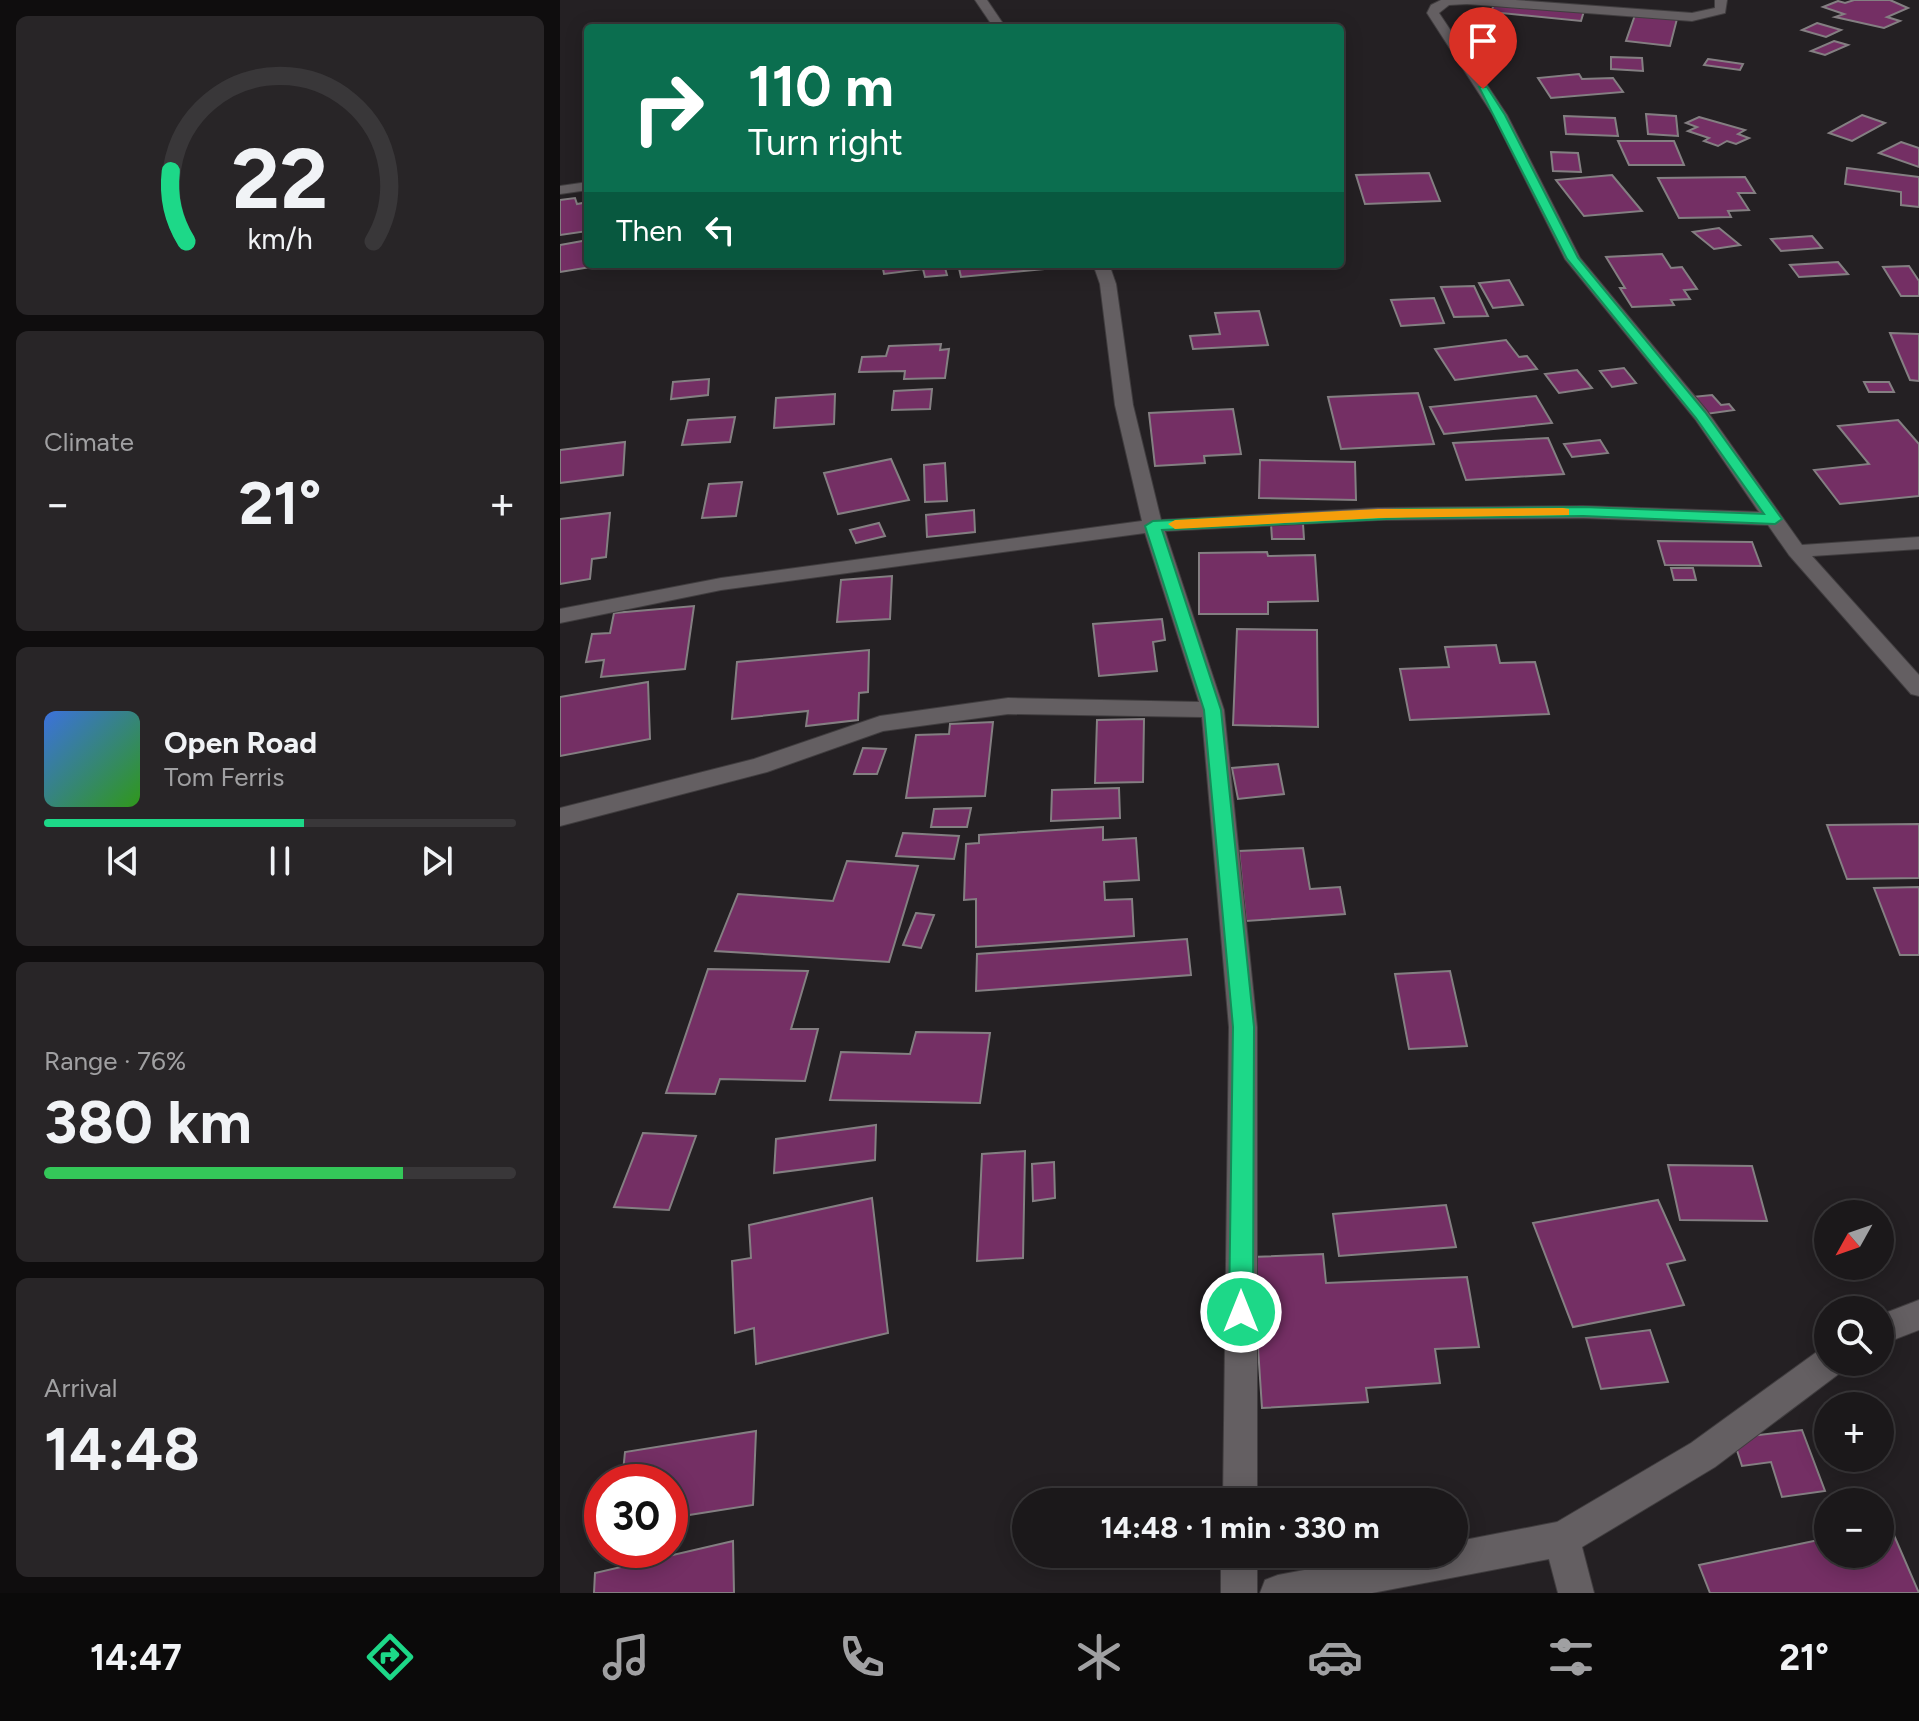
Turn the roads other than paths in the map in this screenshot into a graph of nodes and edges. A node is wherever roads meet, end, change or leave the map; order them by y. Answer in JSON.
{"nodes":[{"id":1,"x":981,"y":0,"type":"edge"},
{"id":2,"x":1721,"y":0,"type":"edge"},
{"id":3,"x":997,"y":24,"type":"edge"},
{"id":4,"x":584,"y":187,"type":"edge"},
{"id":5,"x":560,"y":190,"type":"edge"},
{"id":6,"x":1102,"y":268,"type":"edge"},
{"id":7,"x":1775,"y":519,"type":"junction"},
{"id":8,"x":1153,"y":526,"type":"junction"},
{"id":9,"x":1919,"y":543,"type":"edge"},
{"id":10,"x":1796,"y":551,"type":"junction"},
{"id":11,"x":560,"y":616,"type":"edge"},
{"id":12,"x":1919,"y":689,"type":"edge"},
{"id":13,"x":1213,"y":710,"type":"junction"},
{"id":14,"x":560,"y":817,"type":"edge"},
{"id":15,"x":1919,"y":1315,"type":"edge"},
{"id":16,"x":1894,"y":1325,"type":"edge"},
{"id":17,"x":1814,"y":1373,"type":"edge"},
{"id":18,"x":1240,"y":1488,"type":"edge"},
{"id":19,"x":1562,"y":1539,"type":"junction"},
{"id":20,"x":1239,"y":1568,"type":"edge"},
{"id":21,"x":1239,"y":1593,"type":"edge"},
{"id":22,"x":1278,"y":1593,"type":"edge"},
{"id":23,"x":1576,"y":1593,"type":"edge"}],
"edges":[{"from":1,"to":3,"type":"street"},
{"from":2,"to":7,"type":"street"},
{"from":4,"to":5,"type":"street"},
{"from":6,"to":8,"type":"street"},
{"from":7,"to":8,"type":"street"},
{"from":7,"to":10,"type":"street"},
{"from":8,"to":11,"type":"street"},
{"from":8,"to":13,"type":"street"},
{"from":9,"to":10,"type":"street"},
{"from":10,"to":12,"type":"street"},
{"from":13,"to":14,"type":"street"},
{"from":13,"to":18,"type":"street"},
{"from":15,"to":16,"type":"street"},
{"from":17,"to":19,"type":"street"},
{"from":19,"to":22,"type":"street"},
{"from":19,"to":23,"type":"street"},
{"from":20,"to":21,"type":"street"}]}
